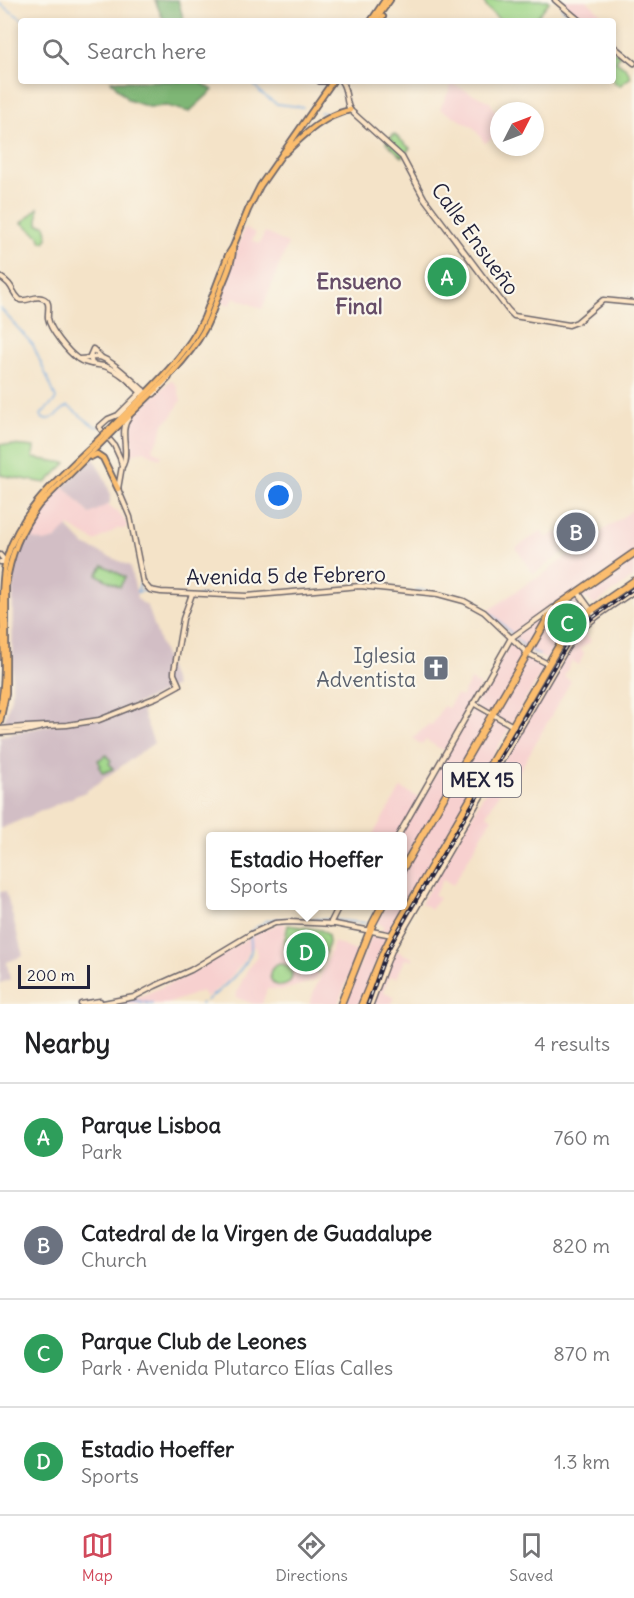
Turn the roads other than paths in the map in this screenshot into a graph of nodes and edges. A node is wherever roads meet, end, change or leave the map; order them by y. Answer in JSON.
{"nodes":[{"id":1,"x":387,"y":0,"type":"edge"},
{"id":2,"x":555,"y":0,"type":"edge"},
{"id":3,"x":372,"y":18,"type":"edge"},
{"id":4,"x":377,"y":18,"type":"edge"},
{"id":5,"x":576,"y":18,"type":"edge"},
{"id":6,"x":616,"y":48,"type":"edge"},
{"id":7,"x":634,"y":63,"type":"edge"},
{"id":8,"x":330,"y":84,"type":"edge"},
{"id":9,"x":343,"y":84,"type":"edge"},
{"id":10,"x":350,"y":110,"type":"junction"},
{"id":11,"x":277,"y":161,"type":"junction"},
{"id":12,"x":233,"y":247,"type":"junction"},
{"id":13,"x":0,"y":277,"type":"edge"},
{"id":14,"x":634,"y":303,"type":"edge"},
{"id":15,"x":90,"y":358,"type":"junction"},
{"id":16,"x":78,"y":359,"type":"junction"},
{"id":17,"x":105,"y":360,"type":"junction"},
{"id":18,"x":92,"y":364,"type":"junction"},
{"id":19,"x":104,"y":366,"type":"junction"},
{"id":20,"x":146,"y":395,"type":"junction"},
{"id":21,"x":121,"y":418,"type":"junction"},
{"id":22,"x":105,"y":437,"type":"junction"},
{"id":23,"x":122,"y":466,"type":"junction"},
{"id":24,"x":72,"y":471,"type":"junction"},
{"id":25,"x":118,"y":489,"type":"junction"},
{"id":26,"x":634,"y":553,"type":"edge"},
{"id":27,"x":0,"y":555,"type":"edge"},
{"id":28,"x":11,"y":557,"type":"junction"},
{"id":29,"x":3,"y":562,"type":"edge"},
{"id":30,"x":8,"y":569,"type":"junction"},
{"id":31,"x":634,"y":581,"type":"edge"},
{"id":32,"x":634,"y":591,"type":"edge"},
{"id":33,"x":578,"y":592,"type":"junction"},
{"id":34,"x":192,"y":594,"type":"junction"},
{"id":35,"x":553,"y":608,"type":"dead end"},
{"id":36,"x":594,"y":614,"type":"junction"},
{"id":37,"x":511,"y":638,"type":"junction"},
{"id":38,"x":527,"y":653,"type":"junction"},
{"id":39,"x":548,"y":665,"type":"junction"},
{"id":40,"x":473,"y":703,"type":"junction"},
{"id":41,"x":0,"y":706,"type":"edge"},
{"id":42,"x":493,"y":714,"type":"junction"},
{"id":43,"x":0,"y":722,"type":"edge"},
{"id":44,"x":513,"y":726,"type":"junction"},
{"id":45,"x":520,"y":730,"type":"junction"},
{"id":46,"x":0,"y":731,"type":"edge"},
{"id":47,"x":401,"y":832,"type":"edge"},
{"id":48,"x":407,"y":861,"type":"edge"},
{"id":49,"x":407,"y":903,"type":"edge"},
{"id":50,"x":337,"y":910,"type":"edge"},
{"id":51,"x":380,"y":910,"type":"edge"},
{"id":52,"x":403,"y":910,"type":"edge"},
{"id":53,"x":330,"y":924,"type":"junction"},
{"id":54,"x":370,"y":930,"type":"junction"},
{"id":55,"x":392,"y":935,"type":"junction"},
{"id":56,"x":101,"y":1003,"type":"edge"},
{"id":57,"x":81,"y":1004,"type":"edge"},
{"id":58,"x":341,"y":1004,"type":"edge"},
{"id":59,"x":363,"y":1004,"type":"edge"},
{"id":60,"x":371,"y":1004,"type":"edge"}],
"edges":[{"from":1,"to":3,"type":"main road"},
{"from":1,"to":4,"type":"main road"},
{"from":2,"to":5,"type":"street"},
{"from":6,"to":7,"type":"street"},
{"from":8,"to":11,"type":"main road"},
{"from":9,"to":10,"type":"street"},
{"from":10,"to":11,"type":"main road"},
{"from":10,"to":14,"type":"street","name":"Calle Ensueño"},
{"from":11,"to":12,"type":"main road"},
{"from":12,"to":20,"type":"main road"},
{"from":12,"to":20,"type":"main road"},
{"from":13,"to":16,"type":"street"},
{"from":15,"to":16,"type":"street"},
{"from":15,"to":17,"type":"street"},
{"from":15,"to":17,"type":"street"},
{"from":15,"to":18,"type":"street"},
{"from":16,"to":18,"type":"street"},
{"from":17,"to":19,"type":"street"},
{"from":17,"to":20,"type":"street"},
{"from":18,"to":19,"type":"street"},
{"from":19,"to":20,"type":"street"},
{"from":20,"to":21,"type":"main road"},
{"from":20,"to":23,"type":"street"},
{"from":21,"to":22,"type":"main road","bridge":true},
{"from":21,"to":23,"type":"street"},
{"from":22,"to":24,"type":"main road"},
{"from":22,"to":29,"type":"main road"},
{"from":23,"to":25,"type":"street"},
{"from":24,"to":25,"type":"main road"},
{"from":24,"to":28,"type":"main road"},
{"from":25,"to":34,"type":"street","name":"Avenida 5 de Febrero"},
{"from":26,"to":33,"type":"highway","number":"MEX 15"},
{"from":27,"to":29,"type":"street"},
{"from":28,"to":29,"type":"main road"},
{"from":28,"to":30,"type":"main road"},
{"from":29,"to":30,"type":"main road"},
{"from":29,"to":41,"type":"main road"},
{"from":30,"to":43,"type":"main road"},
{"from":31,"to":36,"type":"highway","number":"MEX 15"},
{"from":32,"to":36,"type":"street"},
{"from":33,"to":36,"type":"street"},
{"from":33,"to":38,"type":"highway","number":"MEX 15"},
{"from":34,"to":37,"type":"street","name":"Avenida 5 de Febrero"},
{"from":34,"to":46,"type":"street"},
{"from":35,"to":37,"type":"street"},
{"from":36,"to":39,"type":"highway","number":"MEX 15"},
{"from":36,"to":45,"type":"street"},
{"from":37,"to":38,"type":"street","name":"Avenida 5 de Febrero"},
{"from":37,"to":40,"type":"street"},
{"from":38,"to":39,"type":"street","name":"Avenida 5 de Febrero"},
{"from":38,"to":42,"type":"highway","number":"MEX 15"},
{"from":39,"to":44,"type":"highway","number":"MEX 15"},
{"from":40,"to":42,"type":"street"},
{"from":40,"to":47,"type":"street"},
{"from":42,"to":44,"type":"street"},
{"from":42,"to":48,"type":"highway","number":"MEX 15"},
{"from":44,"to":45,"type":"street"},
{"from":44,"to":49,"type":"highway","number":"MEX 15"},
{"from":45,"to":60,"type":"street"},
{"from":50,"to":53,"type":"street"},
{"from":51,"to":54,"type":"highway"},
{"from":52,"to":55,"type":"highway","number":"MEX 15"},
{"from":53,"to":54,"type":"street"},
{"from":53,"to":56,"type":"street"},
{"from":54,"to":55,"type":"street"},
{"from":54,"to":58,"type":"highway"},
{"from":55,"to":59,"type":"highway","number":"MEX 15"},
{"from":56,"to":57,"type":"street"}]}
